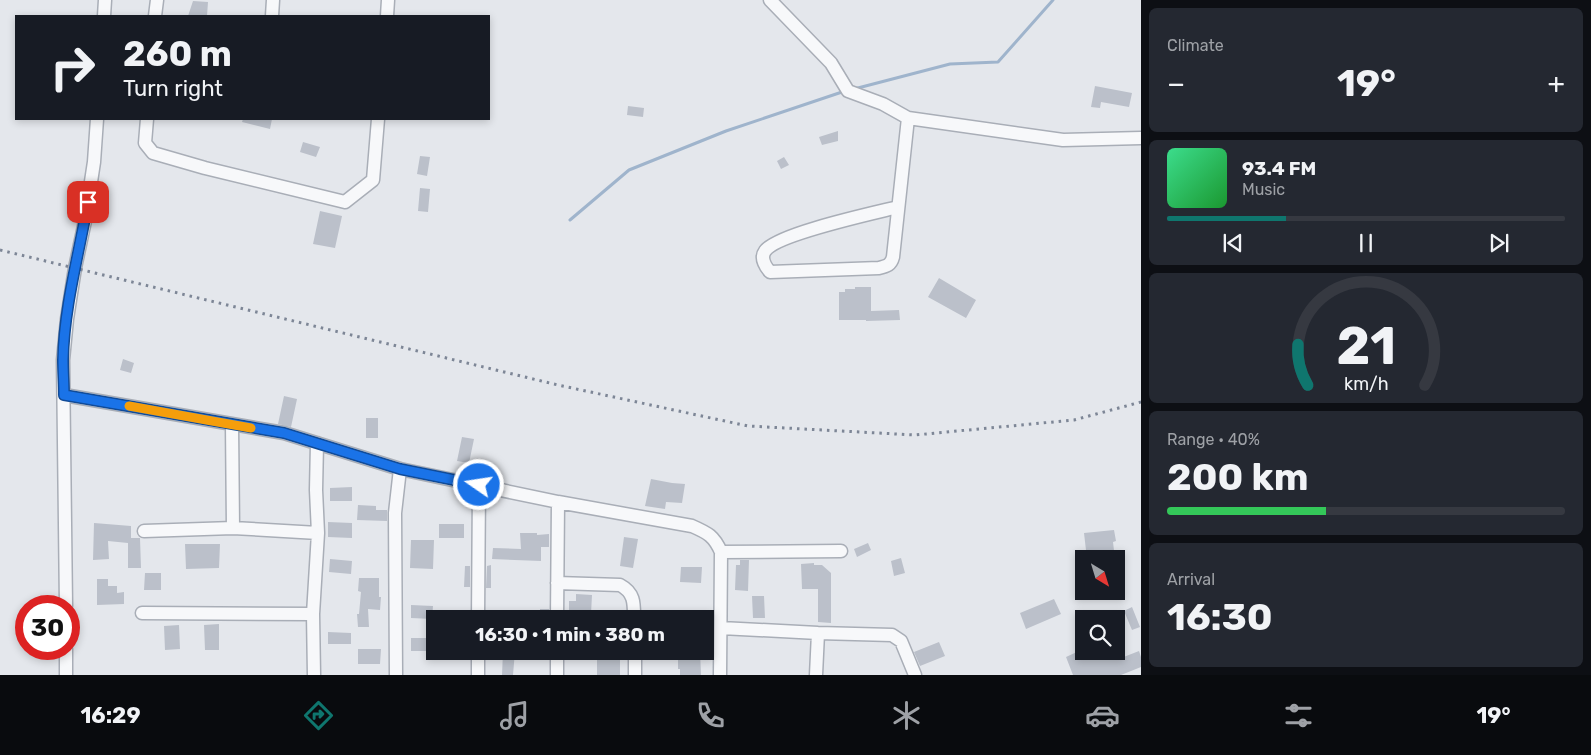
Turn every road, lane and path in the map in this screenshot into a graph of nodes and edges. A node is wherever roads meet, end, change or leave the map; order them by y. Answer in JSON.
{"nodes":[{"id":1,"x":105,"y":0,"type":"edge"},
{"id":2,"x":157,"y":0,"type":"edge"},
{"id":3,"x":273,"y":0,"type":"edge"},
{"id":4,"x":388,"y":0,"type":"edge"},
{"id":5,"x":770,"y":0,"type":"edge"},
{"id":6,"x":104,"y":15,"type":"edge"},
{"id":7,"x":155,"y":15,"type":"edge"},
{"id":8,"x":272,"y":15,"type":"edge"},
{"id":9,"x":387,"y":15,"type":"edge"},
{"id":10,"x":908,"y":118,"type":"junction"},
{"id":11,"x":97,"y":120,"type":"edge"},
{"id":12,"x":147,"y":120,"type":"edge"},
{"id":13,"x":378,"y":120,"type":"edge"},
{"id":14,"x":1141,"y":138,"type":"edge"},
{"id":15,"x":898,"y":207,"type":"junction"},
{"id":16,"x":64,"y":395,"type":"junction"},
{"id":17,"x":232,"y":425,"type":"junction"},
{"id":18,"x":317,"y":443,"type":"junction"},
{"id":19,"x":400,"y":469,"type":"junction"},
{"id":20,"x":479,"y":485,"type":"junction"},
{"id":21,"x":558,"y":502,"type":"junction"},
{"id":22,"x":233,"y":528,"type":"junction"},
{"id":23,"x":144,"y":532,"type":"dead end"},
{"id":24,"x":318,"y":533,"type":"junction"},
{"id":25,"x":842,"y":551,"type":"dead end"},
{"id":26,"x":721,"y":552,"type":"junction"},
{"id":27,"x":557,"y":583,"type":"junction"},
{"id":28,"x":66,"y":595,"type":"edge"},
{"id":29,"x":478,"y":610,"type":"edge"},
{"id":30,"x":557,"y":610,"type":"edge"},
{"id":31,"x":634,"y":610,"type":"edge"},
{"id":32,"x":142,"y":613,"type":"dead end"},
{"id":33,"x":313,"y":614,"type":"junction"},
{"id":34,"x":721,"y":628,"type":"junction"},
{"id":35,"x":818,"y":633,"type":"junction"},
{"id":36,"x":66,"y":660,"type":"edge"},
{"id":37,"x":478,"y":660,"type":"edge"},
{"id":38,"x":557,"y":660,"type":"edge"},
{"id":39,"x":635,"y":660,"type":"edge"},
{"id":40,"x":66,"y":675,"type":"edge"},
{"id":41,"x":314,"y":675,"type":"edge"},
{"id":42,"x":396,"y":675,"type":"edge"},
{"id":43,"x":478,"y":675,"type":"edge"},
{"id":44,"x":557,"y":675,"type":"edge"},
{"id":45,"x":635,"y":675,"type":"edge"},
{"id":46,"x":720,"y":675,"type":"edge"},
{"id":47,"x":816,"y":675,"type":"edge"},
{"id":48,"x":915,"y":675,"type":"edge"}],
"edges":[{"from":1,"to":6,"type":"street"},
{"from":2,"to":7,"type":"street"},
{"from":3,"to":8,"type":"street"},
{"from":4,"to":9,"type":"street"},
{"from":5,"to":10,"type":"street"},
{"from":10,"to":14,"type":"street"},
{"from":10,"to":15,"type":"street"},
{"from":11,"to":16,"type":"street"},
{"from":12,"to":13,"type":"street"},
{"from":15,"to":15,"type":"street"},
{"from":16,"to":17,"type":"street"},
{"from":16,"to":28,"type":"street"},
{"from":17,"to":18,"type":"street"},
{"from":17,"to":22,"type":"street"},
{"from":18,"to":19,"type":"street"},
{"from":18,"to":24,"type":"street"},
{"from":19,"to":20,"type":"street"},
{"from":19,"to":42,"type":"street"},
{"from":20,"to":21,"type":"street"},
{"from":20,"to":29,"type":"street"},
{"from":21,"to":26,"type":"street"},
{"from":21,"to":27,"type":"street"},
{"from":22,"to":23,"type":"street"},
{"from":22,"to":24,"type":"street"},
{"from":24,"to":33,"type":"street"},
{"from":25,"to":26,"type":"street"},
{"from":26,"to":34,"type":"street"},
{"from":27,"to":30,"type":"street"},
{"from":27,"to":31,"type":"street"},
{"from":32,"to":33,"type":"street"},
{"from":33,"to":41,"type":"street"},
{"from":34,"to":35,"type":"street"},
{"from":34,"to":46,"type":"street"},
{"from":35,"to":47,"type":"street"},
{"from":35,"to":48,"type":"street"},
{"from":36,"to":40,"type":"street"},
{"from":37,"to":43,"type":"street"},
{"from":38,"to":44,"type":"street"},
{"from":39,"to":45,"type":"street"}]}
